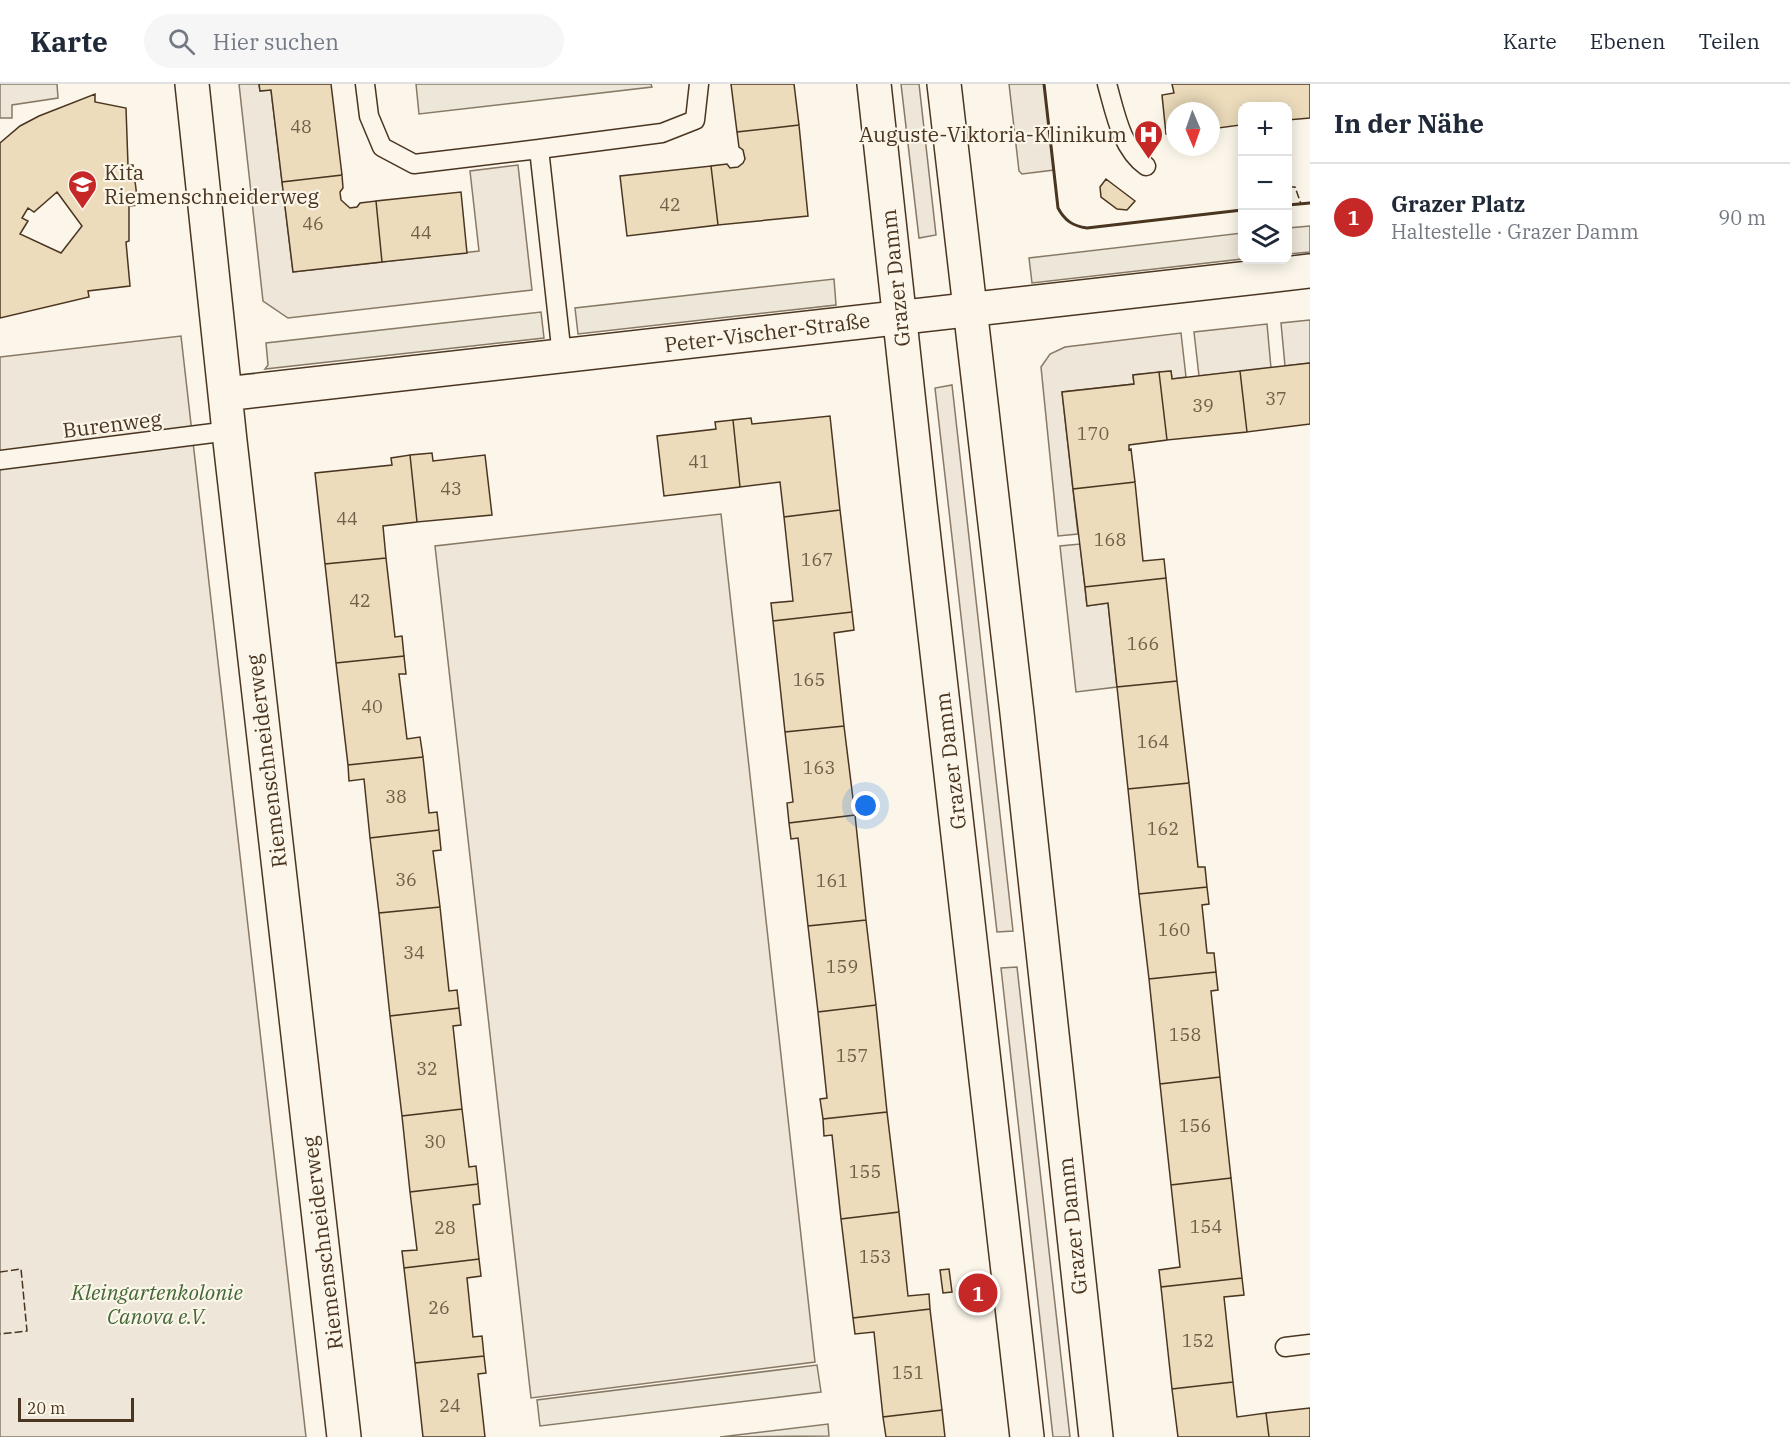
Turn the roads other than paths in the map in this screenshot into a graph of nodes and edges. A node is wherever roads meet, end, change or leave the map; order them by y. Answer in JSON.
{"nodes":[{"id":1,"x":192,"y":84,"type":"edge"},
{"id":2,"x":365,"y":84,"type":"edge"},
{"id":3,"x":699,"y":84,"type":"edge"},
{"id":4,"x":874,"y":84,"type":"edge"},
{"id":5,"x":944,"y":84,"type":"edge"},
{"id":6,"x":1107,"y":84,"type":"edge"},
{"id":7,"x":539,"y":149,"type":"junction"},
{"id":8,"x":1146,"y":166,"type":"dead end"},
{"id":9,"x":1310,"y":271,"type":"edge"},
{"id":10,"x":969,"y":309,"type":"junction"},
{"id":11,"x":900,"y":318,"type":"junction"},
{"id":12,"x":562,"y":356,"type":"junction"},
{"id":13,"x":225,"y":394,"type":"junction"},
{"id":14,"x":229,"y":431,"type":"junction"},
{"id":15,"x":0,"y":460,"type":"edge"},
{"id":16,"x":1310,"y":1344,"type":"edge"},
{"id":17,"x":1285,"y":1347,"type":"dead end"},
{"id":18,"x":344,"y":1437,"type":"edge"},
{"id":19,"x":1027,"y":1437,"type":"edge"},
{"id":20,"x":1096,"y":1437,"type":"edge"}],
"edges":[{"from":1,"to":13,"type":"main road","name":"Riemenschneiderweg"},
{"from":2,"to":7,"type":"lane"},
{"from":3,"to":7,"type":"lane"},
{"from":4,"to":11,"type":"main road","name":"Grazer Damm"},
{"from":5,"to":10,"type":"main road","name":"Grazer Damm"},
{"from":6,"to":8,"type":"lane"},
{"from":7,"to":12,"type":"lane"},
{"from":9,"to":10,"type":"main road","name":"Peter-Vischer-Straße"},
{"from":10,"to":11,"type":"main road","name":"Peter-Vischer-Straße"},
{"from":10,"to":20,"type":"main road","name":"Grazer Damm"},
{"from":11,"to":12,"type":"main road","name":"Peter-Vischer-Straße"},
{"from":11,"to":19,"type":"main road","name":"Grazer Damm"},
{"from":12,"to":13,"type":"main road","name":"Peter-Vischer-Straße"},
{"from":13,"to":14,"type":"main road","name":"Riemenschneiderweg"},
{"from":14,"to":15,"type":"lane","name":"Burenweg"},
{"from":14,"to":18,"type":"main road","name":"Riemenschneiderweg"},
{"from":16,"to":17,"type":"lane"}]}
